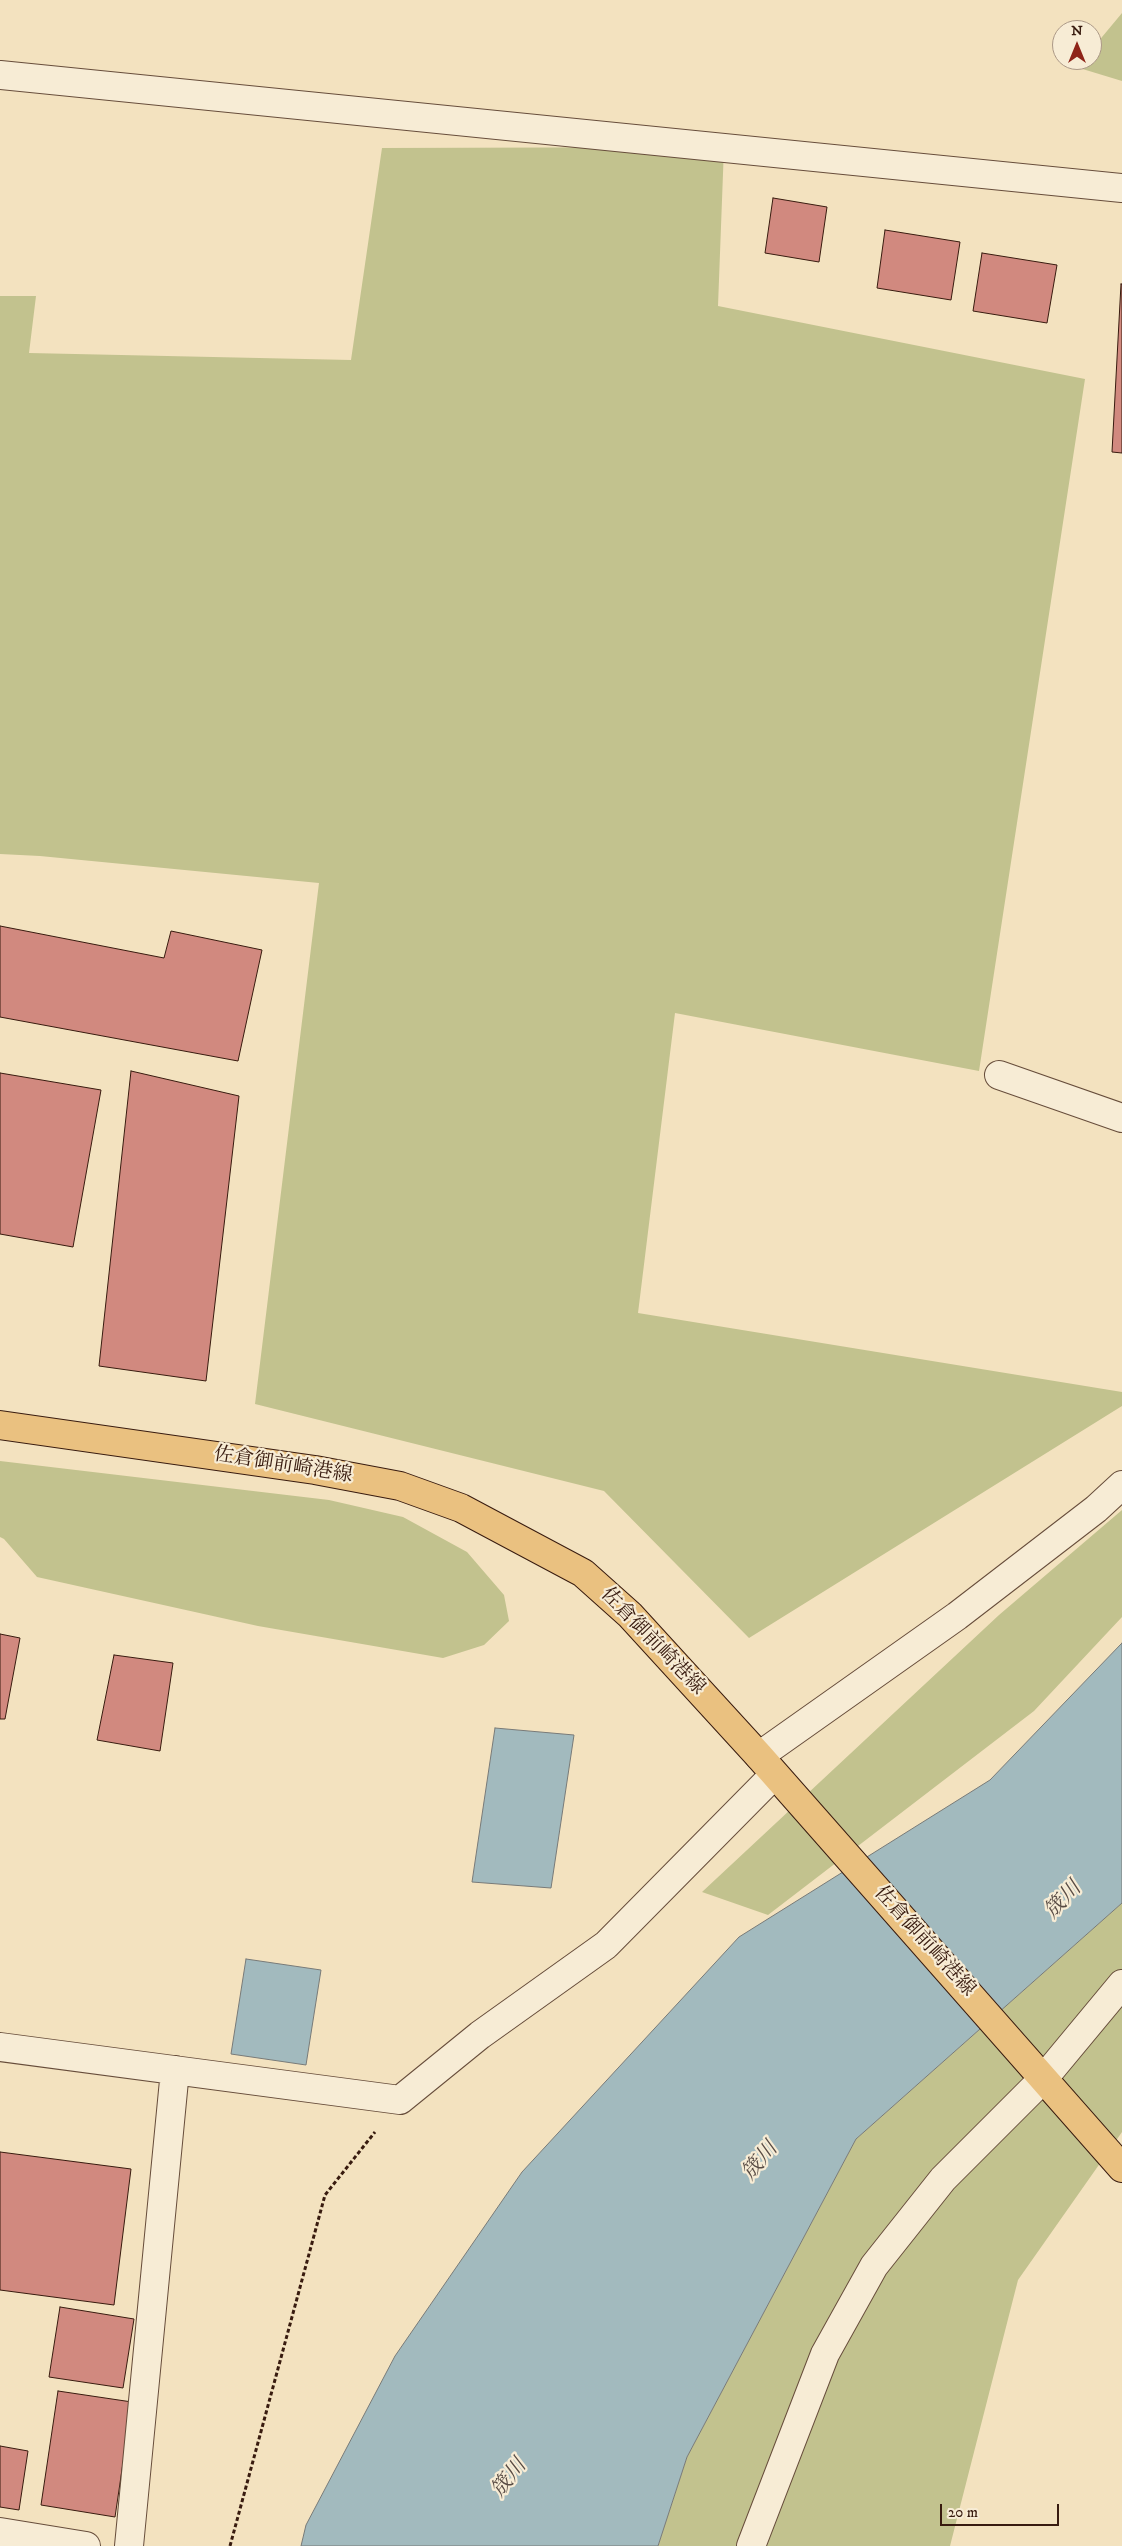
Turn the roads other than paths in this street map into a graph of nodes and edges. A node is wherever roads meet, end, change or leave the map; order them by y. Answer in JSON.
{"nodes":[{"id":1,"x":0,"y":75,"type":"edge"},
{"id":2,"x":1122,"y":188,"type":"edge"},
{"id":3,"x":999,"y":1074,"type":"dead end"},
{"id":4,"x":1122,"y":1118,"type":"edge"},
{"id":5,"x":0,"y":1425,"type":"edge"},
{"id":6,"x":1122,"y":1486,"type":"edge"},
{"id":7,"x":766,"y":1765,"type":"junction"},
{"id":8,"x":1122,"y":1984,"type":"edge"},
{"id":9,"x":0,"y":2047,"type":"edge"},
{"id":10,"x":175,"y":2070,"type":"junction"},
{"id":11,"x":1039,"y":2072,"type":"junction"},
{"id":12,"x":1122,"y":2168,"type":"edge"},
{"id":13,"x":0,"y":2532,"type":"edge"},
{"id":14,"x":86,"y":2546,"type":"edge"},
{"id":15,"x":129,"y":2546,"type":"edge"},
{"id":16,"x":751,"y":2546,"type":"edge"}],
"edges":[{"from":1,"to":2,"type":"street"},
{"from":3,"to":4,"type":"street"},
{"from":5,"to":7,"type":"main road","name":"佐倉御前崎港線"},
{"from":6,"to":7,"type":"street"},
{"from":7,"to":10,"type":"street"},
{"from":7,"to":11,"type":"main road","name":"佐倉御前崎港線"},
{"from":8,"to":11,"type":"street"},
{"from":9,"to":10,"type":"street"},
{"from":10,"to":15,"type":"street"},
{"from":11,"to":12,"type":"main road","name":"佐倉御前崎港線"},
{"from":11,"to":16,"type":"street"},
{"from":13,"to":14,"type":"street"}]}
